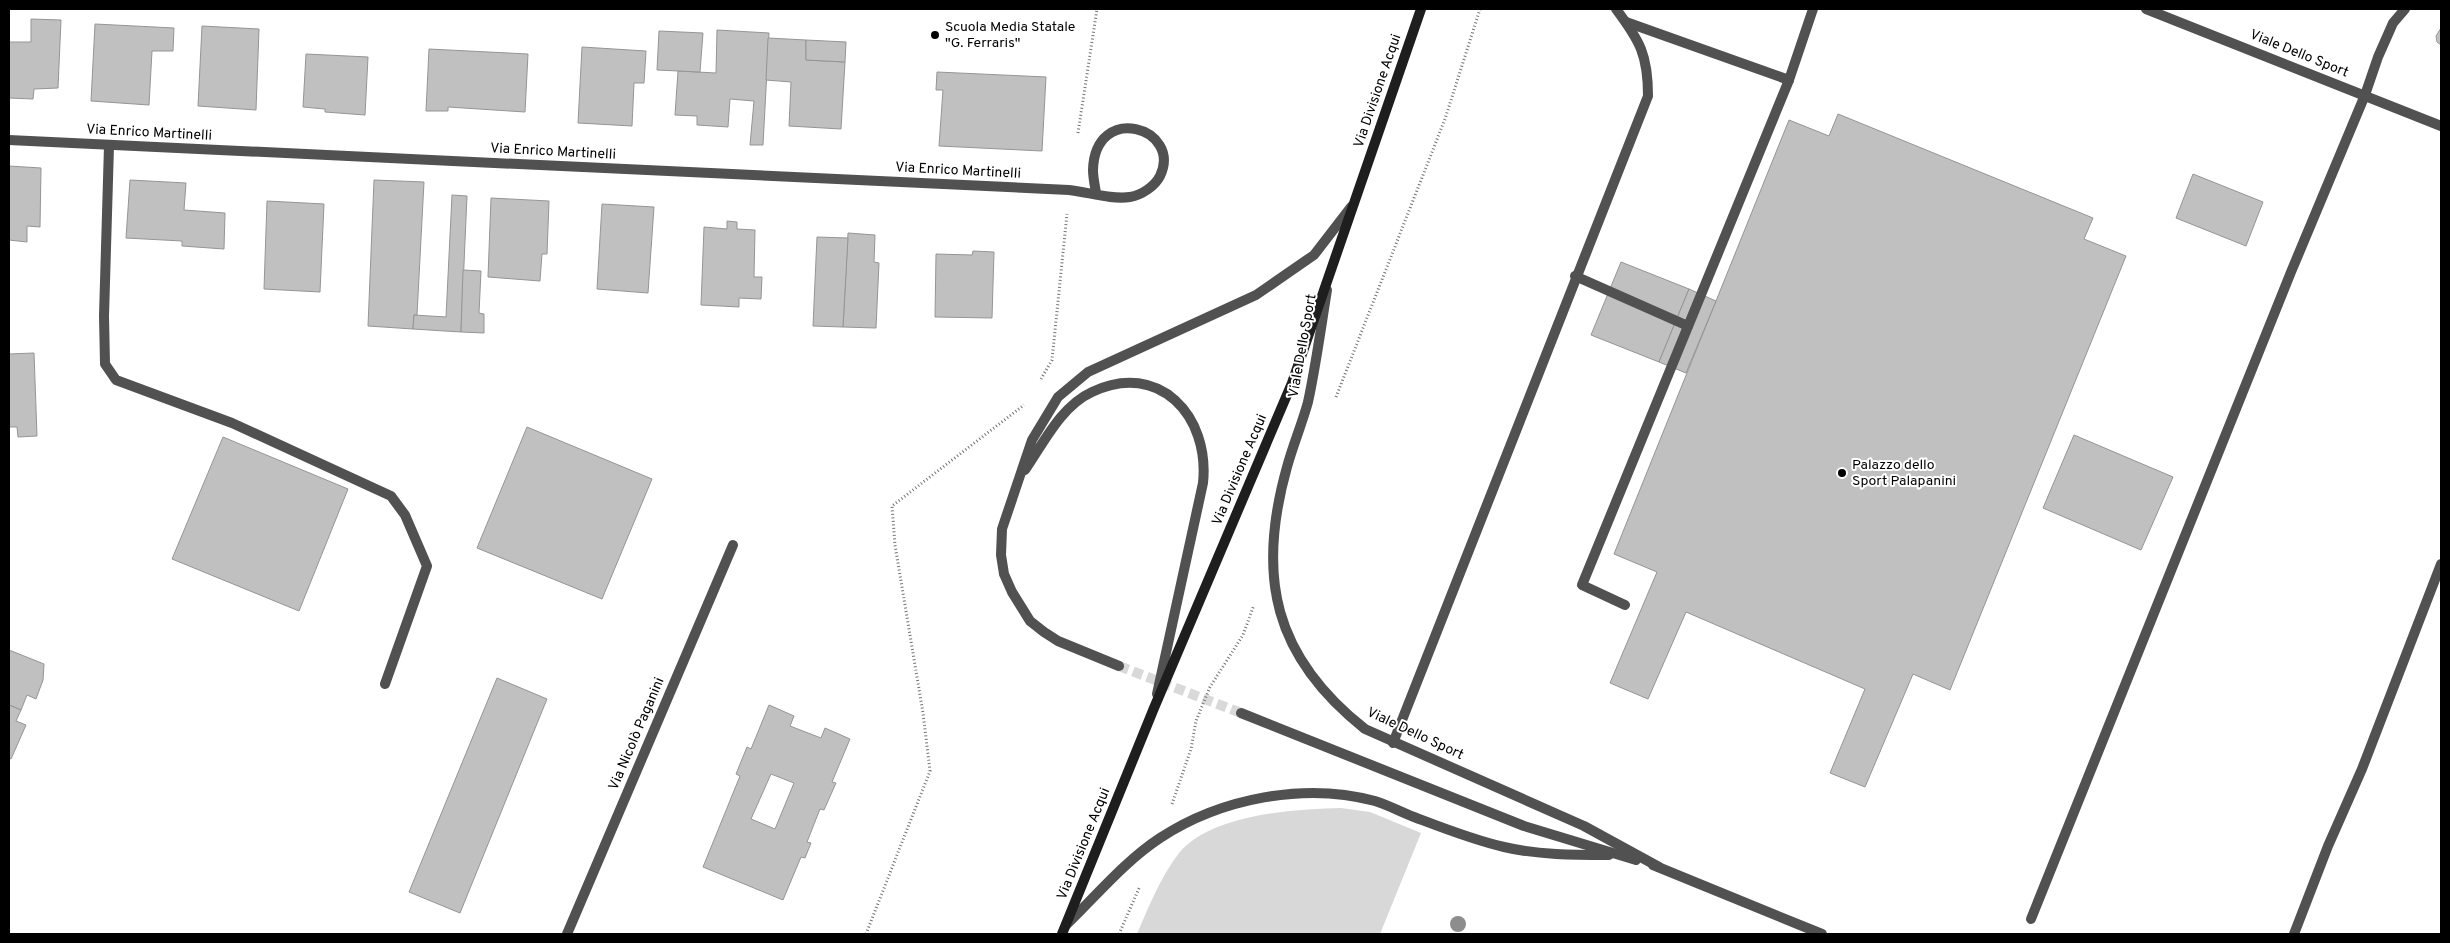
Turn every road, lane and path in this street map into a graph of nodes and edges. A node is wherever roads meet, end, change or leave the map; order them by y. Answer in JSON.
{"nodes":[{"id":1,"x":1097,"y":9,"type":"edge"},
{"id":2,"x":1421,"y":9,"type":"edge"},
{"id":3,"x":1616,"y":9,"type":"edge"},
{"id":4,"x":1813,"y":9,"type":"edge"},
{"id":5,"x":2146,"y":9,"type":"edge"},
{"id":6,"x":2405,"y":9,"type":"edge"},
{"id":7,"x":1626,"y":22,"type":"junction"},
{"id":8,"x":1789,"y":80,"type":"junction"},
{"id":9,"x":2365,"y":95,"type":"junction"},
{"id":10,"x":2441,"y":126,"type":"edge"},
{"id":11,"x":9,"y":140,"type":"edge"},
{"id":12,"x":1076,"y":143,"type":"dead end"},
{"id":13,"x":109,"y":146,"type":"junction"},
{"id":14,"x":1069,"y":190,"type":"junction"},
{"id":15,"x":1096,"y":193,"type":"junction"},
{"id":16,"x":1351,"y":208,"type":"junction"},
{"id":17,"x":1330,"y":268,"type":"junction"},
{"id":18,"x":1575,"y":276,"type":"junction"},
{"id":19,"x":1688,"y":326,"type":"junction"},
{"id":20,"x":1039,"y":382,"type":"dead end"},
{"id":21,"x":1026,"y":403,"type":"dead end"},
{"id":22,"x":1017,"y":481,"type":"junction"},
{"id":23,"x":733,"y":545,"type":"dead end"},
{"id":24,"x":2441,"y":564,"type":"edge"},
{"id":25,"x":1625,"y":605,"type":"dead end"},
{"id":26,"x":1119,"y":666,"type":"tunnel mouth"},
{"id":27,"x":385,"y":684,"type":"dead end"},
{"id":28,"x":1154,"y":708,"type":"junction"},
{"id":29,"x":1241,"y":714,"type":"tunnel mouth"},
{"id":30,"x":1394,"y":743,"type":"junction"},
{"id":31,"x":1619,"y":854,"type":"junction"},
{"id":32,"x":1659,"y":867,"type":"junction"},
{"id":33,"x":2030,"y":919,"type":"dead end"},
{"id":34,"x":1063,"y":930,"type":"edge"},
{"id":35,"x":567,"y":934,"type":"edge"},
{"id":36,"x":866,"y":934,"type":"edge"},
{"id":37,"x":1822,"y":934,"type":"edge"},
{"id":38,"x":2294,"y":934,"type":"edge"}],
"edges":[{"from":1,"to":12,"type":"path"},
{"from":2,"to":16,"type":"main road","name":"Via Divisione Acqui"},
{"from":3,"to":7,"type":"street"},
{"from":4,"to":8,"type":"street"},
{"from":5,"to":9,"type":"street","name":"Viale Dello Sport"},
{"from":6,"to":9,"type":"street"},
{"from":7,"to":8,"type":"street"},
{"from":7,"to":18,"type":"street"},
{"from":8,"to":19,"type":"street"},
{"from":9,"to":10,"type":"street","name":"Viale Dello Sport"},
{"from":9,"to":33,"type":"street"},
{"from":11,"to":13,"type":"street","name":"Via Enrico Martinelli"},
{"from":13,"to":14,"type":"street","name":"Via Enrico Martinelli"},
{"from":13,"to":27,"type":"street"},
{"from":14,"to":15,"type":"street","name":"Via Enrico Martinelli"},
{"from":14,"to":20,"type":"path"},
{"from":15,"to":15,"type":"street","name":"Via Enrico Martinelli"},
{"from":16,"to":17,"type":"main road","name":"Via Divisione Acqui"},
{"from":16,"to":22,"type":"street"},
{"from":17,"to":28,"type":"main road","name":"Via Divisione Acqui"},
{"from":17,"to":30,"type":"street","name":"Viale Dello Sport"},
{"from":18,"to":19,"type":"street"},
{"from":18,"to":30,"type":"street"},
{"from":19,"to":25,"type":"street"},
{"from":21,"to":36,"type":"path"},
{"from":22,"to":26,"type":"street"},
{"from":22,"to":28,"type":"street"},
{"from":23,"to":35,"type":"street","name":"Via Nicolò Paganini"},
{"from":24,"to":38,"type":"street"},
{"from":28,"to":34,"type":"main road","name":"Via Divisione Acqui"},
{"from":29,"to":31,"type":"street","name":"Viale Dello Sport"},
{"from":30,"to":32,"type":"street","name":"Viale Dello Sport"},
{"from":31,"to":32,"type":"street","name":"Viale Dello Sport"},
{"from":31,"to":34,"type":"street","name":"Viale Dello Sport"},
{"from":32,"to":37,"type":"street","name":"Viale Dello Sport"}]}
